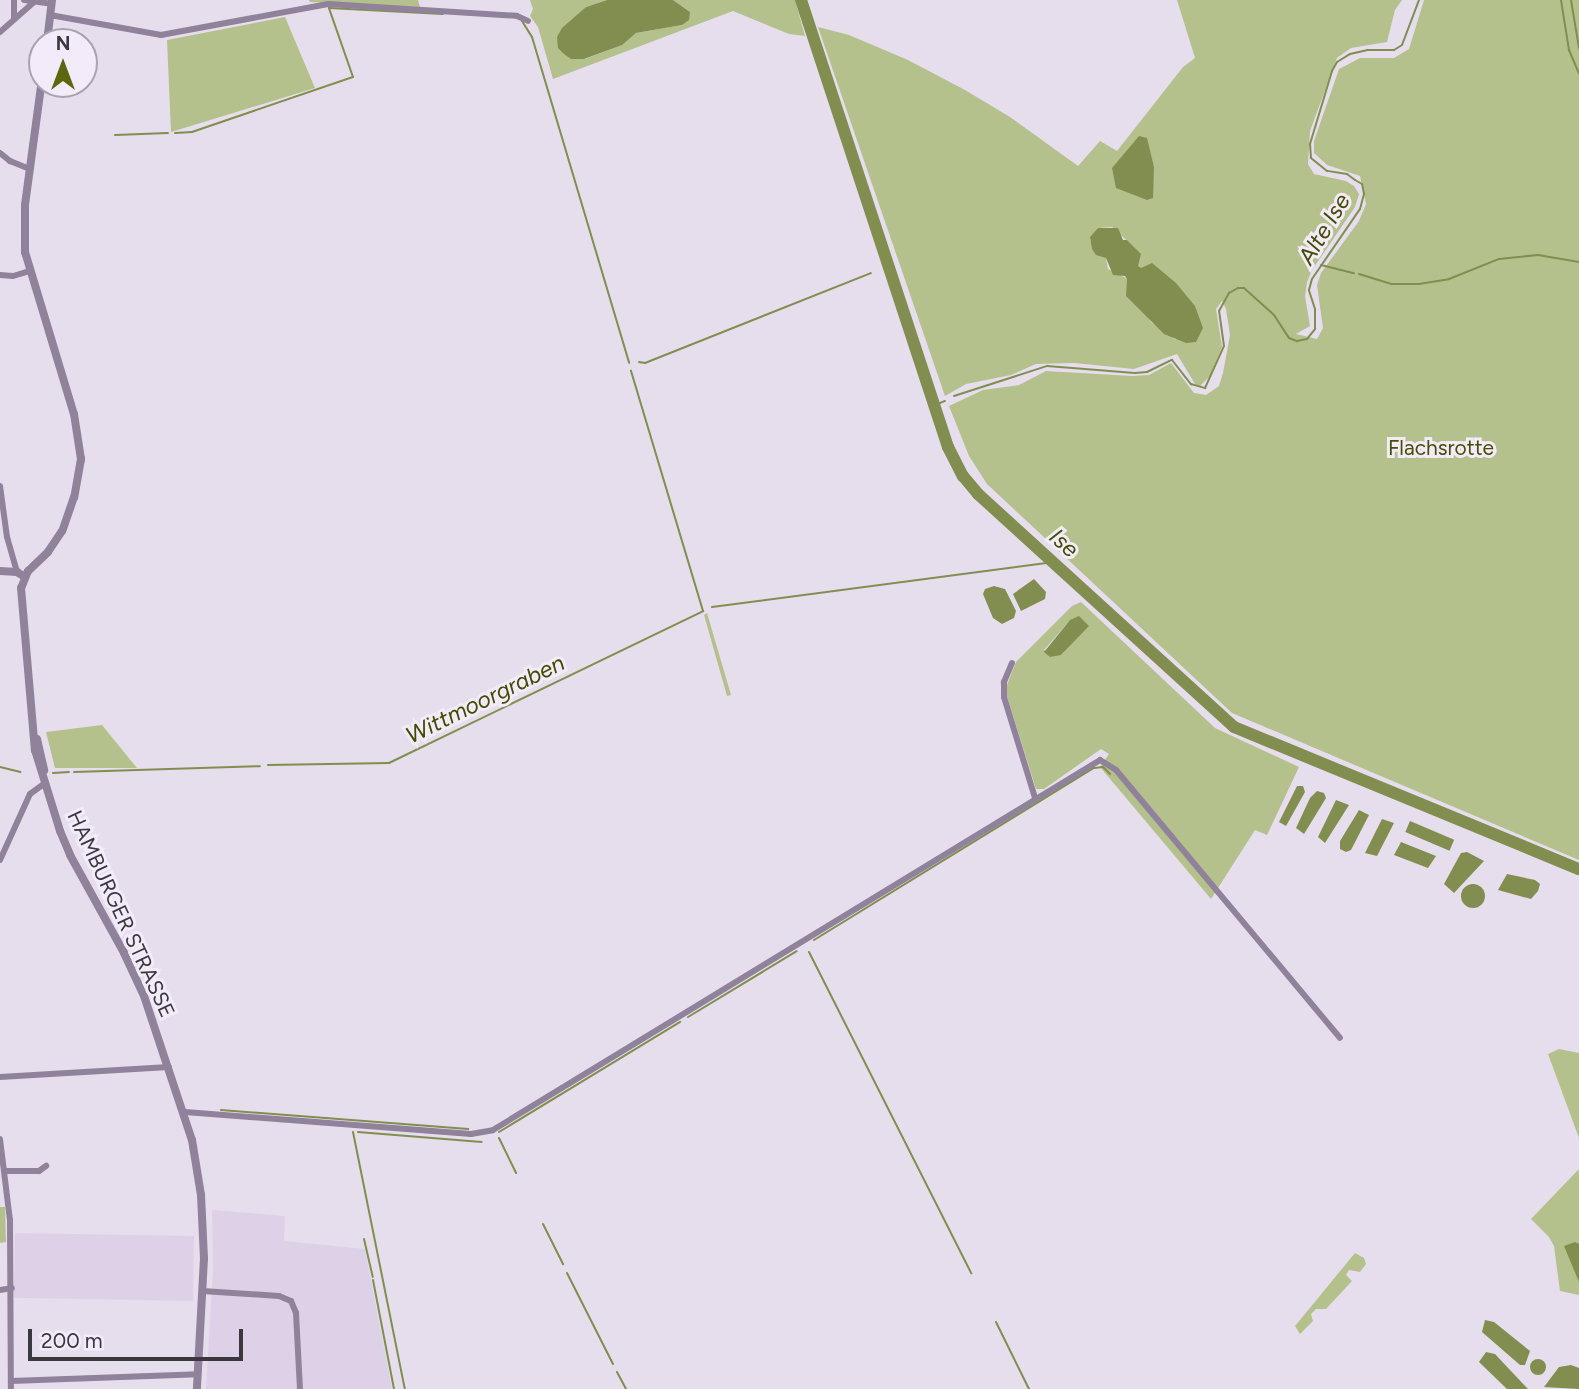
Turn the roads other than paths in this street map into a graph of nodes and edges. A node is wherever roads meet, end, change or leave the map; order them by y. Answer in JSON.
{"nodes":[{"id":1,"x":14,"y":0,"type":"edge"},
{"id":2,"x":24,"y":0,"type":"edge"},
{"id":3,"x":34,"y":2,"type":"junction"},
{"id":4,"x":52,"y":2,"type":"edge"},
{"id":5,"x":50,"y":15,"type":"junction"},
{"id":6,"x":13,"y":21,"type":"junction"},
{"id":7,"x":528,"y":21,"type":"dead end"},
{"id":8,"x":49,"y":28,"type":"edge"},
{"id":9,"x":0,"y":32,"type":"edge"},
{"id":10,"x":39,"y":98,"type":"edge"},
{"id":11,"x":0,"y":152,"type":"edge"},
{"id":12,"x":30,"y":169,"type":"junction"},
{"id":13,"x":29,"y":271,"type":"junction"},
{"id":14,"x":0,"y":275,"type":"edge"},
{"id":15,"x":0,"y":486,"type":"edge"},
{"id":16,"x":1,"y":499,"type":"edge"},
{"id":17,"x":0,"y":571,"type":"edge"},
{"id":18,"x":21,"y":574,"type":"junction"},
{"id":19,"x":1012,"y":663,"type":"dead end"},
{"id":20,"x":44,"y":784,"type":"junction"},
{"id":21,"x":1035,"y":798,"type":"junction"},
{"id":22,"x":0,"y":860,"type":"edge"},
{"id":23,"x":1340,"y":1038,"type":"dead end"},
{"id":24,"x":170,"y":1067,"type":"junction"},
{"id":25,"x":0,"y":1077,"type":"edge"},
{"id":26,"x":185,"y":1112,"type":"junction"},
{"id":27,"x":0,"y":1143,"type":"edge"},
{"id":28,"x":46,"y":1166,"type":"dead end"},
{"id":29,"x":5,"y":1171,"type":"junction"},
{"id":30,"x":0,"y":1201,"type":"edge"},
{"id":31,"x":9,"y":1201,"type":"junction"},
{"id":32,"x":12,"y":1288,"type":"junction"},
{"id":33,"x":0,"y":1290,"type":"edge"},
{"id":34,"x":202,"y":1291,"type":"junction"},
{"id":35,"x":198,"y":1374,"type":"junction"},
{"id":36,"x":11,"y":1385,"type":"edge"},
{"id":37,"x":197,"y":1389,"type":"edge"},
{"id":38,"x":300,"y":1389,"type":"edge"}],
"edges":[{"from":1,"to":6,"type":"street"},
{"from":2,"to":3,"type":"street"},
{"from":3,"to":4,"type":"street"},
{"from":3,"to":6,"type":"street"},
{"from":4,"to":5,"type":"street"},
{"from":5,"to":7,"type":"street"},
{"from":5,"to":8,"type":"street"},
{"from":6,"to":9,"type":"street"},
{"from":10,"to":12,"type":"street"},
{"from":11,"to":12,"type":"street"},
{"from":12,"to":13,"type":"street"},
{"from":13,"to":14,"type":"street"},
{"from":13,"to":18,"type":"street"},
{"from":15,"to":16,"type":"street"},
{"from":16,"to":18,"type":"street"},
{"from":17,"to":18,"type":"street"},
{"from":18,"to":20,"type":"street","name":"HAMBURGER STRASSE"},
{"from":19,"to":21,"type":"street"},
{"from":20,"to":22,"type":"street"},
{"from":20,"to":24,"type":"street","name":"HAMBURGER STRASSE"},
{"from":21,"to":23,"type":"street"},
{"from":21,"to":26,"type":"street"},
{"from":24,"to":25,"type":"street"},
{"from":24,"to":26,"type":"street","name":"HAMBURGER STRASSE"},
{"from":26,"to":34,"type":"street","name":"HAMBURGER STRASSE"},
{"from":27,"to":29,"type":"street"},
{"from":28,"to":29,"type":"street"},
{"from":29,"to":31,"type":"street"},
{"from":30,"to":31,"type":"street"},
{"from":31,"to":32,"type":"street"},
{"from":32,"to":33,"type":"street"},
{"from":32,"to":36,"type":"street"},
{"from":34,"to":35,"type":"street","name":"HAMBURGER STRASSE"},
{"from":34,"to":38,"type":"street"},
{"from":35,"to":36,"type":"street"},
{"from":35,"to":37,"type":"street","name":"HAMBURGER STRASSE"}]}
